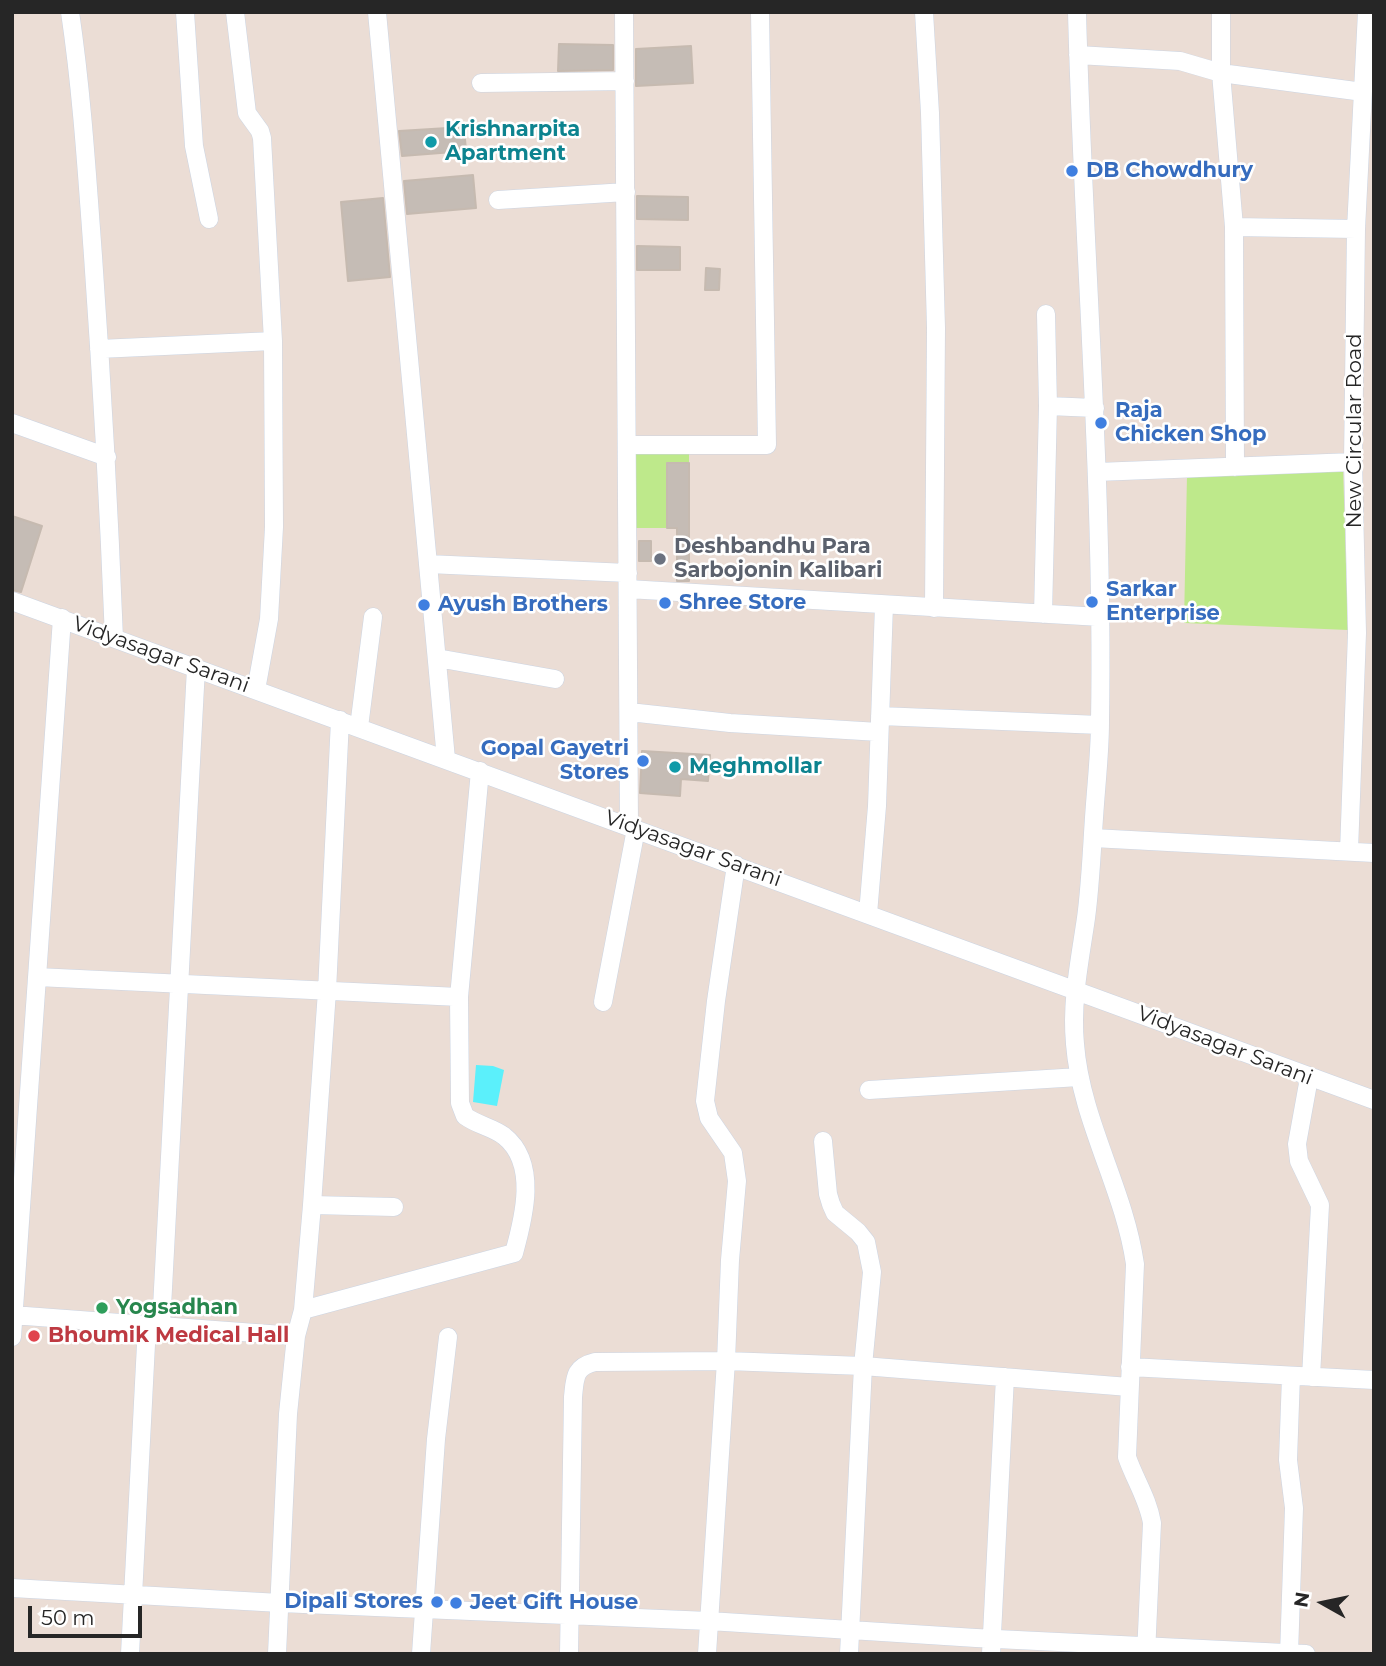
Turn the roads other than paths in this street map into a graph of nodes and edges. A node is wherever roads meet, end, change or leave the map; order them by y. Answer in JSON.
{"nodes":[{"id":1,"x":70,"y":12,"type":"edge"},
{"id":2,"x":185,"y":12,"type":"edge"},
{"id":3,"x":235,"y":12,"type":"edge"},
{"id":4,"x":377,"y":12,"type":"edge"},
{"id":5,"x":624,"y":12,"type":"edge"},
{"id":6,"x":760,"y":12,"type":"edge"},
{"id":7,"x":924,"y":12,"type":"edge"},
{"id":8,"x":1077,"y":12,"type":"edge"},
{"id":9,"x":1221,"y":12,"type":"edge"},
{"id":10,"x":1367,"y":12,"type":"edge"},
{"id":11,"x":1078,"y":55,"type":"junction"},
{"id":12,"x":1221,"y":73,"type":"junction"},
{"id":13,"x":625,"y":81,"type":"junction"},
{"id":14,"x":481,"y":83,"type":"dead end"},
{"id":15,"x":1363,"y":92,"type":"junction"},
{"id":16,"x":626,"y":192,"type":"junction"},
{"id":17,"x":498,"y":200,"type":"dead end"},
{"id":18,"x":209,"y":219,"type":"dead end"},
{"id":19,"x":1234,"y":227,"type":"junction"},
{"id":20,"x":1356,"y":229,"type":"junction"},
{"id":21,"x":1046,"y":314,"type":"dead end"},
{"id":22,"x":273,"y":341,"type":"junction"},
{"id":23,"x":99,"y":349,"type":"junction"},
{"id":24,"x":1048,"y":406,"type":"junction"},
{"id":25,"x":1095,"y":408,"type":"junction"},
{"id":26,"x":12,"y":423,"type":"edge"},
{"id":27,"x":628,"y":445,"type":"junction"},
{"id":28,"x":107,"y":457,"type":"junction"},
{"id":29,"x":1353,"y":462,"type":"junction"},
{"id":30,"x":1236,"y":467,"type":"junction"},
{"id":31,"x":1097,"y":472,"type":"junction"},
{"id":32,"x":428,"y":564,"type":"junction"},
{"id":33,"x":628,"y":581,"type":"junction"},
{"id":34,"x":12,"y":601,"type":"edge"},
{"id":35,"x":884,"y":605,"type":"junction"},
{"id":36,"x":934,"y":608,"type":"junction"},
{"id":37,"x":1043,"y":614,"type":"junction"},
{"id":38,"x":373,"y":617,"type":"dead end"},
{"id":39,"x":62,"y":618,"type":"junction"},
{"id":40,"x":1100,"y":618,"type":"junction"},
{"id":41,"x":114,"y":638,"type":"junction"},
{"id":42,"x":437,"y":658,"type":"junction"},
{"id":43,"x":195,"y":668,"type":"junction"},
{"id":44,"x":555,"y":679,"type":"dead end"},
{"id":45,"x":256,"y":690,"type":"junction"},
{"id":46,"x":629,"y":712,"type":"junction"},
{"id":47,"x":340,"y":720,"type":"junction"},
{"id":48,"x":879,"y":724,"type":"junction"},
{"id":49,"x":1100,"y":725,"type":"junction"},
{"id":50,"x":359,"y":727,"type":"junction"},
{"id":51,"x":446,"y":759,"type":"junction"},
{"id":52,"x":480,"y":771,"type":"junction"},
{"id":53,"x":633,"y":827,"type":"junction"},
{"id":54,"x":1093,"y":838,"type":"junction"},
{"id":55,"x":1349,"y":851,"type":"junction"},
{"id":56,"x":1374,"y":853,"type":"edge"},
{"id":57,"x":736,"y":865,"type":"junction"},
{"id":58,"x":868,"y":914,"type":"junction"},
{"id":59,"x":37,"y":977,"type":"junction"},
{"id":60,"x":179,"y":984,"type":"junction"},
{"id":61,"x":1074,"y":990,"type":"junction"},
{"id":62,"x":327,"y":991,"type":"junction"},
{"id":63,"x":459,"y":997,"type":"junction"},
{"id":64,"x":603,"y":1002,"type":"dead end"},
{"id":65,"x":1079,"y":1077,"type":"junction"},
{"id":66,"x":1309,"y":1078,"type":"junction"},
{"id":67,"x":869,"y":1090,"type":"dead end"},
{"id":68,"x":1374,"y":1100,"type":"edge"},
{"id":69,"x":823,"y":1141,"type":"dead end"},
{"id":70,"x":312,"y":1205,"type":"junction"},
{"id":71,"x":394,"y":1207,"type":"dead end"},
{"id":72,"x":303,"y":1310,"type":"junction"},
{"id":73,"x":13,"y":1315,"type":"edge"},
{"id":74,"x":154,"y":1326,"type":"junction"},
{"id":75,"x":296,"y":1336,"type":"junction"},
{"id":76,"x":12,"y":1337,"type":"edge"},
{"id":77,"x":448,"y":1337,"type":"dead end"},
{"id":78,"x":726,"y":1362,"type":"junction"},
{"id":79,"x":863,"y":1366,"type":"junction"},
{"id":80,"x":1130,"y":1367,"type":"junction"},
{"id":81,"x":1291,"y":1376,"type":"junction"},
{"id":82,"x":1005,"y":1377,"type":"junction"},
{"id":83,"x":1311,"y":1377,"type":"junction"},
{"id":84,"x":1374,"y":1380,"type":"edge"},
{"id":85,"x":1129,"y":1387,"type":"junction"},
{"id":86,"x":12,"y":1588,"type":"edge"},
{"id":87,"x":134,"y":1595,"type":"junction"},
{"id":88,"x":280,"y":1603,"type":"junction"},
{"id":89,"x":423,"y":1610,"type":"junction"},
{"id":90,"x":570,"y":1616,"type":"junction"},
{"id":91,"x":709,"y":1620,"type":"junction"},
{"id":92,"x":850,"y":1631,"type":"junction"},
{"id":93,"x":991,"y":1646,"type":"edge"},
{"id":94,"x":1146,"y":1650,"type":"edge"},
{"id":95,"x":1289,"y":1653,"type":"edge"},
{"id":96,"x":130,"y":1654,"type":"edge"},
{"id":97,"x":277,"y":1654,"type":"edge"},
{"id":98,"x":421,"y":1654,"type":"edge"},
{"id":99,"x":569,"y":1654,"type":"edge"},
{"id":100,"x":707,"y":1654,"type":"edge"},
{"id":101,"x":849,"y":1654,"type":"edge"},
{"id":102,"x":1306,"y":1654,"type":"edge"}],
"edges":[{"from":1,"to":23,"type":"street"},
{"from":2,"to":18,"type":"street"},
{"from":3,"to":22,"type":"street"},
{"from":4,"to":32,"type":"street"},
{"from":5,"to":13,"type":"street"},
{"from":6,"to":27,"type":"street"},
{"from":7,"to":36,"type":"street"},
{"from":8,"to":11,"type":"street"},
{"from":9,"to":12,"type":"street"},
{"from":10,"to":15,"type":"street","name":"New Circular Road"},
{"from":11,"to":12,"type":"street"},
{"from":11,"to":25,"type":"street"},
{"from":12,"to":15,"type":"street"},
{"from":12,"to":19,"type":"street"},
{"from":13,"to":14,"type":"street"},
{"from":13,"to":16,"type":"street"},
{"from":15,"to":20,"type":"street","name":"New Circular Road"},
{"from":16,"to":17,"type":"street"},
{"from":16,"to":27,"type":"street"},
{"from":19,"to":20,"type":"street"},
{"from":19,"to":30,"type":"street"},
{"from":20,"to":29,"type":"street","name":"New Circular Road"},
{"from":21,"to":24,"type":"street"},
{"from":22,"to":23,"type":"street"},
{"from":22,"to":45,"type":"street"},
{"from":23,"to":28,"type":"street"},
{"from":24,"to":25,"type":"street"},
{"from":24,"to":37,"type":"street"},
{"from":25,"to":31,"type":"street"},
{"from":26,"to":28,"type":"street"},
{"from":27,"to":33,"type":"street"},
{"from":28,"to":41,"type":"street"},
{"from":29,"to":30,"type":"street"},
{"from":29,"to":55,"type":"street","name":"New Circular Road"},
{"from":30,"to":31,"type":"street"},
{"from":31,"to":40,"type":"street"},
{"from":32,"to":33,"type":"street"},
{"from":32,"to":42,"type":"street"},
{"from":33,"to":35,"type":"street"},
{"from":33,"to":46,"type":"street"},
{"from":34,"to":39,"type":"street","name":"Vidyasagar Sarani"},
{"from":35,"to":36,"type":"street"},
{"from":35,"to":48,"type":"street"},
{"from":36,"to":37,"type":"street"},
{"from":37,"to":40,"type":"street"},
{"from":38,"to":50,"type":"street"},
{"from":39,"to":41,"type":"street","name":"Vidyasagar Sarani"},
{"from":39,"to":59,"type":"street"},
{"from":40,"to":49,"type":"street"},
{"from":41,"to":43,"type":"street","name":"Vidyasagar Sarani"},
{"from":42,"to":44,"type":"street"},
{"from":42,"to":51,"type":"street"},
{"from":43,"to":45,"type":"street","name":"Vidyasagar Sarani"},
{"from":43,"to":60,"type":"street"},
{"from":45,"to":47,"type":"street","name":"Vidyasagar Sarani"},
{"from":46,"to":48,"type":"street"},
{"from":46,"to":53,"type":"street"},
{"from":47,"to":50,"type":"street","name":"Vidyasagar Sarani"},
{"from":47,"to":62,"type":"street"},
{"from":48,"to":49,"type":"street"},
{"from":48,"to":58,"type":"street"},
{"from":49,"to":54,"type":"street"},
{"from":50,"to":51,"type":"street","name":"Vidyasagar Sarani"},
{"from":51,"to":52,"type":"street","name":"Vidyasagar Sarani"},
{"from":52,"to":53,"type":"street","name":"Vidyasagar Sarani"},
{"from":52,"to":63,"type":"street"},
{"from":53,"to":57,"type":"street","name":"Vidyasagar Sarani"},
{"from":53,"to":64,"type":"street"},
{"from":54,"to":55,"type":"street"},
{"from":54,"to":61,"type":"street"},
{"from":55,"to":56,"type":"street"},
{"from":57,"to":58,"type":"street","name":"Vidyasagar Sarani"},
{"from":57,"to":78,"type":"street"},
{"from":58,"to":61,"type":"street","name":"Vidyasagar Sarani"},
{"from":59,"to":60,"type":"street"},
{"from":59,"to":73,"type":"street"},
{"from":60,"to":62,"type":"street"},
{"from":60,"to":74,"type":"street"},
{"from":61,"to":65,"type":"street"},
{"from":61,"to":66,"type":"street","name":"Vidyasagar Sarani"},
{"from":62,"to":63,"type":"street"},
{"from":62,"to":70,"type":"street"},
{"from":63,"to":72,"type":"street"},
{"from":65,"to":67,"type":"street"},
{"from":65,"to":80,"type":"street"},
{"from":66,"to":68,"type":"street","name":"Vidyasagar Sarani"},
{"from":66,"to":83,"type":"street"},
{"from":69,"to":79,"type":"street"},
{"from":70,"to":71,"type":"street"},
{"from":70,"to":72,"type":"street"},
{"from":72,"to":75,"type":"street"},
{"from":73,"to":74,"type":"street"},
{"from":73,"to":76,"type":"street"},
{"from":74,"to":75,"type":"street"},
{"from":74,"to":87,"type":"street"},
{"from":75,"to":88,"type":"street"},
{"from":77,"to":89,"type":"street"},
{"from":78,"to":79,"type":"street"},
{"from":78,"to":90,"type":"street"},
{"from":78,"to":91,"type":"street"},
{"from":79,"to":82,"type":"street"},
{"from":79,"to":92,"type":"street"},
{"from":80,"to":81,"type":"street"},
{"from":80,"to":85,"type":"street"},
{"from":81,"to":83,"type":"street"},
{"from":81,"to":95,"type":"street"},
{"from":82,"to":85,"type":"street"},
{"from":82,"to":93,"type":"street"},
{"from":83,"to":84,"type":"street"},
{"from":85,"to":94,"type":"street"},
{"from":86,"to":87,"type":"street"},
{"from":87,"to":88,"type":"street"},
{"from":87,"to":96,"type":"street"},
{"from":88,"to":89,"type":"street"},
{"from":88,"to":97,"type":"street"},
{"from":89,"to":90,"type":"street"},
{"from":89,"to":98,"type":"street"},
{"from":90,"to":91,"type":"street"},
{"from":90,"to":99,"type":"street"},
{"from":91,"to":92,"type":"street"},
{"from":91,"to":100,"type":"street"},
{"from":92,"to":93,"type":"street"},
{"from":92,"to":101,"type":"street"},
{"from":93,"to":94,"type":"street"},
{"from":94,"to":95,"type":"street"},
{"from":95,"to":102,"type":"street"}]}
